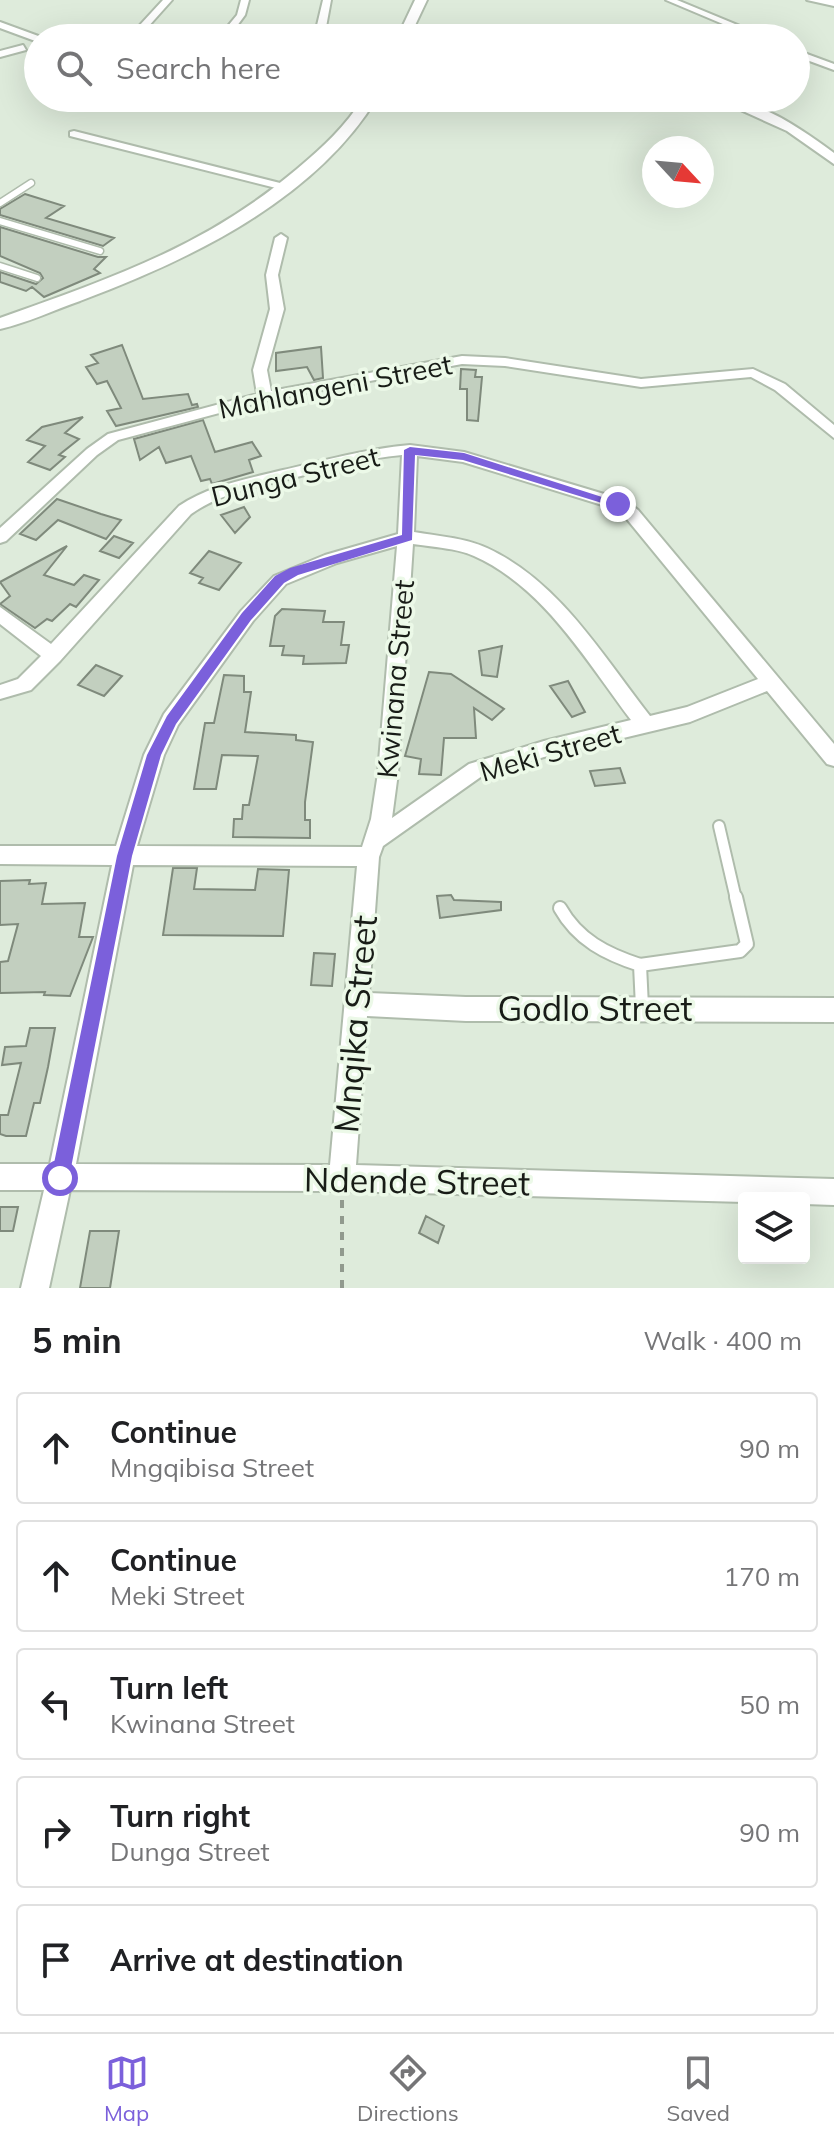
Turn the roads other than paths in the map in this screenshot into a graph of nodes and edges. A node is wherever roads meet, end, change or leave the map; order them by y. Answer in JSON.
{"nodes":[{"id":1,"x":168,"y":0,"type":"edge"},
{"id":2,"x":245,"y":0,"type":"edge"},
{"id":3,"x":327,"y":0,"type":"edge"},
{"id":4,"x":421,"y":0,"type":"edge"},
{"id":5,"x":670,"y":0,"type":"edge"},
{"id":6,"x":811,"y":0,"type":"edge"},
{"id":7,"x":834,"y":3,"type":"edge"},
{"id":8,"x":146,"y":24,"type":"edge"},
{"id":9,"x":234,"y":24,"type":"edge"},
{"id":10,"x":322,"y":24,"type":"edge"},
{"id":11,"x":410,"y":24,"type":"edge"},
{"id":12,"x":729,"y":24,"type":"edge"},
{"id":13,"x":0,"y":25,"type":"edge"},
{"id":14,"x":24,"y":34,"type":"edge"},
{"id":15,"x":23,"y":48,"type":"dead end"},
{"id":16,"x":0,"y":54,"type":"edge"},
{"id":17,"x":810,"y":58,"type":"edge"},
{"id":18,"x":834,"y":67,"type":"edge"},
{"id":19,"x":362,"y":112,"type":"edge"},
{"id":20,"x":754,"y":112,"type":"edge"},
{"id":21,"x":74,"y":134,"type":"dead end"},
{"id":22,"x":834,"y":160,"type":"edge"},
{"id":23,"x":31,"y":183,"type":"dead end"},
{"id":24,"x":286,"y":185,"type":"junction"},
{"id":25,"x":0,"y":203,"type":"edge"},
{"id":26,"x":0,"y":221,"type":"edge"},
{"id":27,"x":281,"y":238,"type":"dead end"},
{"id":28,"x":100,"y":251,"type":"dead end"},
{"id":29,"x":0,"y":266,"type":"edge"},
{"id":30,"x":37,"y":278,"type":"dead end"},
{"id":31,"x":0,"y":324,"type":"edge"},
{"id":32,"x":265,"y":397,"type":"junction"},
{"id":33,"x":834,"y":433,"type":"edge"},
{"id":34,"x":410,"y":450,"type":"junction"},
{"id":35,"x":0,"y":537,"type":"edge"},
{"id":36,"x":408,"y":537,"type":"junction"},
{"id":37,"x":0,"y":614,"type":"edge"},
{"id":38,"x":54,"y":656,"type":"junction"},
{"id":39,"x":770,"y":682,"type":"junction"},
{"id":40,"x":0,"y":692,"type":"edge"},
{"id":41,"x":646,"y":725,"type":"junction"},
{"id":42,"x":834,"y":758,"type":"edge"},
{"id":43,"x":719,"y":826,"type":"dead end"},
{"id":44,"x":373,"y":848,"type":"junction"},
{"id":45,"x":0,"y":855,"type":"edge"},
{"id":46,"x":124,"y":856,"type":"junction"},
{"id":47,"x":560,"y":908,"type":"dead end"},
{"id":48,"x":640,"y":965,"type":"junction"},
{"id":49,"x":356,"y":1004,"type":"junction"},
{"id":50,"x":642,"y":1007,"type":"junction"},
{"id":51,"x":834,"y":1010,"type":"edge"},
{"id":52,"x":0,"y":1177,"type":"edge"},
{"id":53,"x":60,"y":1178,"type":"junction"},
{"id":54,"x":342,"y":1178,"type":"junction"},
{"id":55,"x":834,"y":1192,"type":"edge"},
{"id":56,"x":35,"y":1288,"type":"edge"}],
"edges":[{"from":1,"to":8,"type":"street"},
{"from":2,"to":9,"type":"street"},
{"from":3,"to":10,"type":"street"},
{"from":4,"to":11,"type":"street"},
{"from":5,"to":12,"type":"street"},
{"from":6,"to":7,"type":"street"},
{"from":13,"to":14,"type":"street"},
{"from":15,"to":16,"type":"street"},
{"from":17,"to":18,"type":"street"},
{"from":19,"to":24,"type":"street"},
{"from":20,"to":22,"type":"street"},
{"from":21,"to":24,"type":"street"},
{"from":23,"to":25,"type":"lane"},
{"from":24,"to":31,"type":"street"},
{"from":26,"to":28,"type":"lane"},
{"from":27,"to":32,"type":"street"},
{"from":29,"to":30,"type":"lane"},
{"from":32,"to":33,"type":"street","name":"Mahlangeni Street"},
{"from":32,"to":35,"type":"street","name":"Mahlangeni Street"},
{"from":34,"to":36,"type":"street","name":"Kwinana Street"},
{"from":34,"to":38,"type":"street","name":"Dunga Street"},
{"from":34,"to":39,"type":"street","name":"Dunga Street"},
{"from":36,"to":41,"type":"street","name":"Meki Street"},
{"from":36,"to":44,"type":"street","name":"Kwinana Street"},
{"from":36,"to":46,"type":"street","name":"Meki Street"},
{"from":37,"to":38,"type":"street"},
{"from":38,"to":40,"type":"street","name":"Dunga Street"},
{"from":39,"to":41,"type":"street","name":"Meki Street"},
{"from":39,"to":42,"type":"street","name":"Dunga Street"},
{"from":41,"to":44,"type":"street","name":"Meki Street"},
{"from":43,"to":48,"type":"lane"},
{"from":44,"to":46,"type":"street"},
{"from":44,"to":49,"type":"street","name":"Mnqika Street"},
{"from":45,"to":46,"type":"street"},
{"from":46,"to":53,"type":"street","name":"Meki Street"},
{"from":47,"to":48,"type":"lane"},
{"from":48,"to":50,"type":"lane"},
{"from":49,"to":50,"type":"street","name":"Godlo Street"},
{"from":49,"to":54,"type":"street","name":"Mnqika Street"},
{"from":50,"to":51,"type":"street","name":"Godlo Street"},
{"from":52,"to":53,"type":"street","name":"Ndende Street"},
{"from":53,"to":54,"type":"street","name":"Ndende Street"},
{"from":53,"to":56,"type":"street","name":"Meki Street"},
{"from":54,"to":55,"type":"street","name":"Ndende Street"}]}
